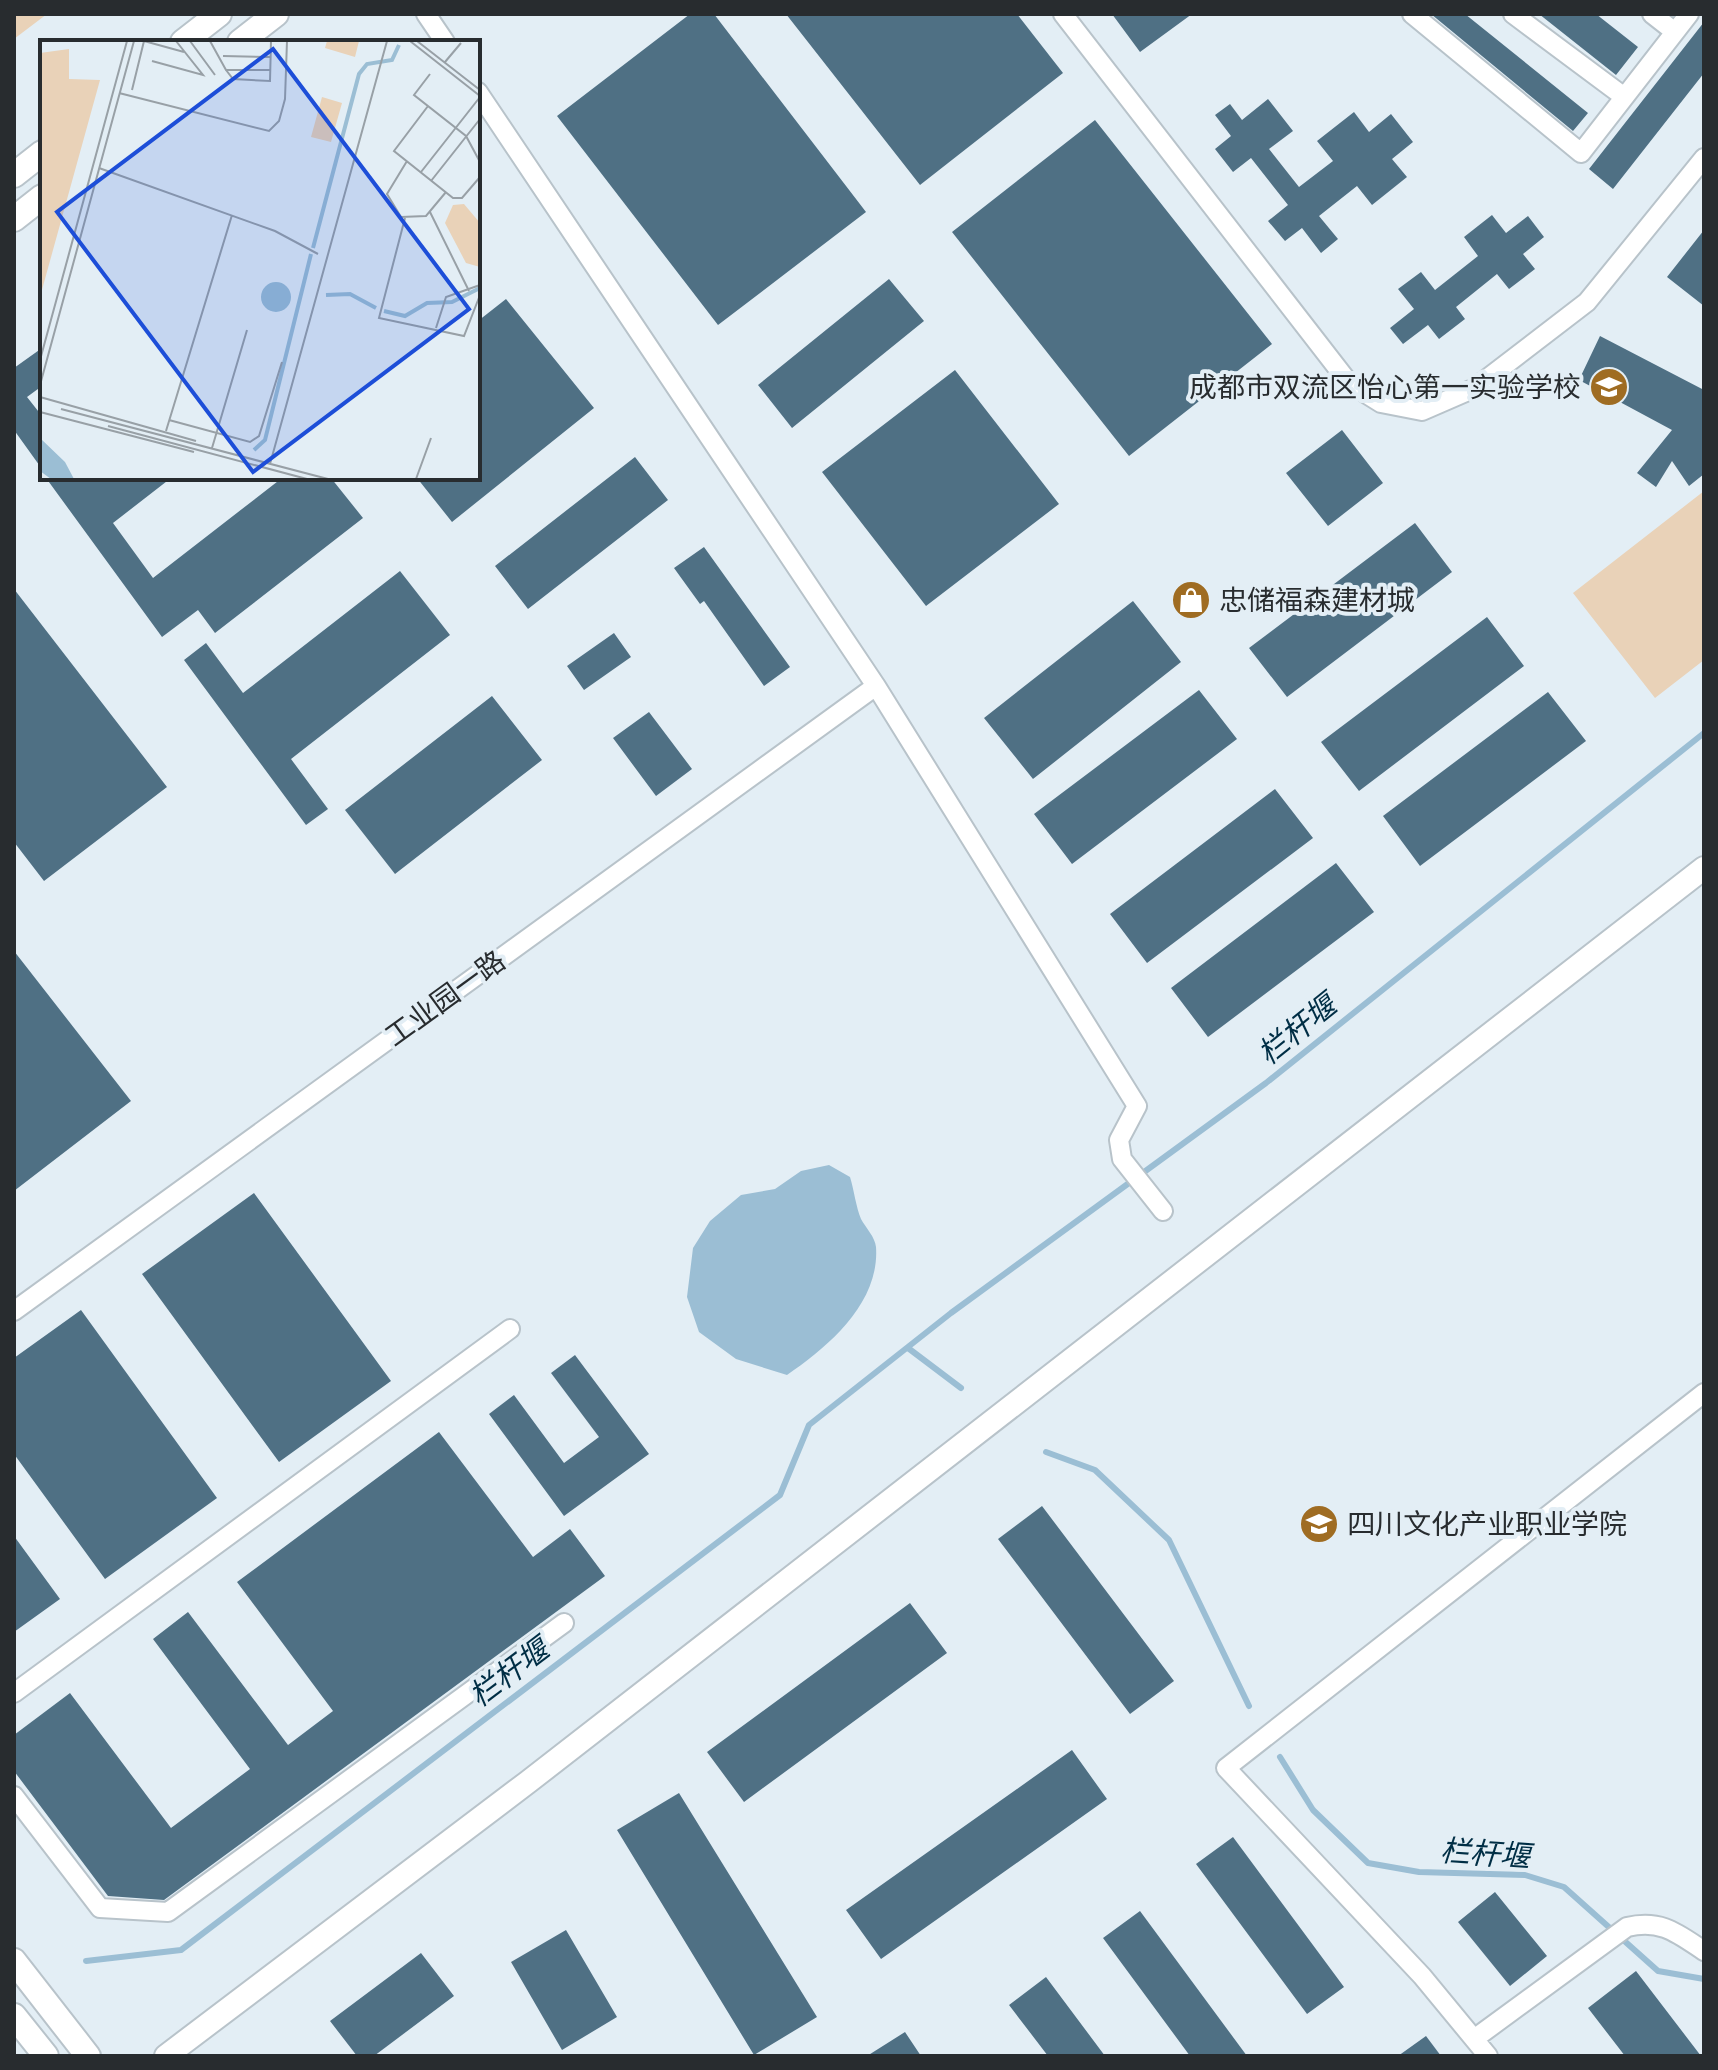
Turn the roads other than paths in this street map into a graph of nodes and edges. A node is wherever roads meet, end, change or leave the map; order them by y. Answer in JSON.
{"nodes":[{"id":1,"x":219,"y":14,"type":"edge"},
{"id":2,"x":276,"y":14,"type":"edge"},
{"id":3,"x":426,"y":14,"type":"edge"},
{"id":4,"x":1063,"y":14,"type":"edge"},
{"id":5,"x":1412,"y":14,"type":"edge"},
{"id":6,"x":1513,"y":14,"type":"edge"},
{"id":7,"x":1652,"y":14,"type":"edge"},
{"id":8,"x":1689,"y":14,"type":"edge"},
{"id":9,"x":1675,"y":32,"type":"junction"},
{"id":10,"x":186,"y":40,"type":"edge"},
{"id":11,"x":243,"y":40,"type":"edge"},
{"id":12,"x":444,"y":40,"type":"edge"},
{"id":13,"x":480,"y":95,"type":"edge"},
{"id":14,"x":1623,"y":96,"type":"junction"},
{"id":15,"x":40,"y":155,"type":"edge"},
{"id":16,"x":1704,"y":158,"type":"edge"},
{"id":17,"x":14,"y":175,"type":"edge"},
{"id":18,"x":40,"y":199,"type":"edge"},
{"id":19,"x":14,"y":219,"type":"edge"},
{"id":20,"x":876,"y":686,"type":"junction"},
{"id":21,"x":1704,"y":868,"type":"edge"},
{"id":22,"x":1163,"y":1211,"type":"dead end"},
{"id":23,"x":14,"y":1311,"type":"edge"},
{"id":24,"x":510,"y":1329,"type":"dead end"},
{"id":25,"x":1704,"y":1393,"type":"edge"},
{"id":26,"x":564,"y":1623,"type":"dead end"},
{"id":27,"x":14,"y":1693,"type":"edge"},
{"id":28,"x":14,"y":1796,"type":"edge"},
{"id":29,"x":1704,"y":1951,"type":"edge"},
{"id":30,"x":14,"y":1961,"type":"edge"},
{"id":31,"x":14,"y":2016,"type":"edge"},
{"id":32,"x":1474,"y":2039,"type":"junction"},
{"id":33,"x":46,"y":2056,"type":"edge"},
{"id":34,"x":88,"y":2056,"type":"edge"},
{"id":35,"x":166,"y":2056,"type":"edge"},
{"id":36,"x":1488,"y":2056,"type":"edge"}],
"edges":[{"from":1,"to":10,"type":"main road"},
{"from":2,"to":11,"type":"main road"},
{"from":3,"to":12,"type":"street"},
{"from":4,"to":16,"type":"street"},
{"from":5,"to":14,"type":"street"},
{"from":6,"to":14,"type":"street"},
{"from":7,"to":9,"type":"street"},
{"from":8,"to":9,"type":"street"},
{"from":9,"to":14,"type":"street"},
{"from":13,"to":20,"type":"street"},
{"from":15,"to":17,"type":"main road"},
{"from":18,"to":19,"type":"main road"},
{"from":20,"to":22,"type":"street"},
{"from":20,"to":23,"type":"street","name":"工业园一路"},
{"from":21,"to":35,"type":"street"},
{"from":24,"to":27,"type":"street"},
{"from":25,"to":32,"type":"street"},
{"from":26,"to":28,"type":"street"},
{"from":29,"to":32,"type":"street"},
{"from":30,"to":34,"type":"main road"},
{"from":31,"to":33,"type":"main road"},
{"from":32,"to":36,"type":"street"}]}
